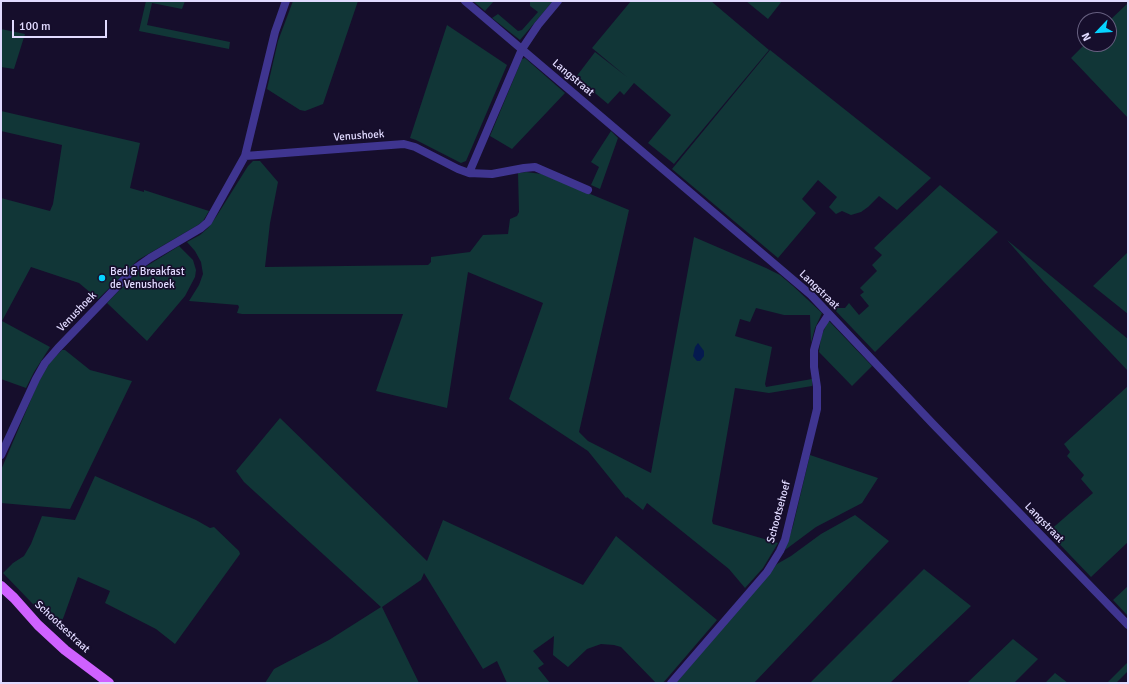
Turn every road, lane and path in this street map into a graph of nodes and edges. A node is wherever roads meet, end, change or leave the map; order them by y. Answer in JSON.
{"nodes":[{"id":1,"x":286,"y":1,"type":"edge"},
{"id":2,"x":465,"y":1,"type":"edge"},
{"id":3,"x":558,"y":1,"type":"edge"},
{"id":4,"x":522,"y":49,"type":"junction"},
{"id":5,"x":245,"y":156,"type":"junction"},
{"id":6,"x":469,"y":173,"type":"junction"},
{"id":7,"x":588,"y":190,"type":"dead end"},
{"id":8,"x":829,"y":314,"type":"junction"},
{"id":9,"x":1,"y":455,"type":"edge"},
{"id":10,"x":1,"y":586,"type":"edge"},
{"id":11,"x":1128,"y":625,"type":"edge"},
{"id":12,"x":109,"y":683,"type":"edge"},
{"id":13,"x":671,"y":683,"type":"edge"}],
"edges":[{"from":1,"to":5,"type":"street","name":"Venushoek"},
{"from":2,"to":4,"type":"street","name":"Langstraat"},
{"from":3,"to":4,"type":"street"},
{"from":4,"to":6,"type":"street"},
{"from":4,"to":8,"type":"street","name":"Langstraat"},
{"from":5,"to":6,"type":"street","name":"Venushoek"},
{"from":5,"to":9,"type":"street","name":"Venushoek"},
{"from":6,"to":7,"type":"street","name":"Venushoek"},
{"from":8,"to":11,"type":"street","name":"Langstraat"},
{"from":8,"to":13,"type":"street","name":"Schootsehoef"},
{"from":10,"to":12,"type":"main road","name":"Schootsestraat"}]}
